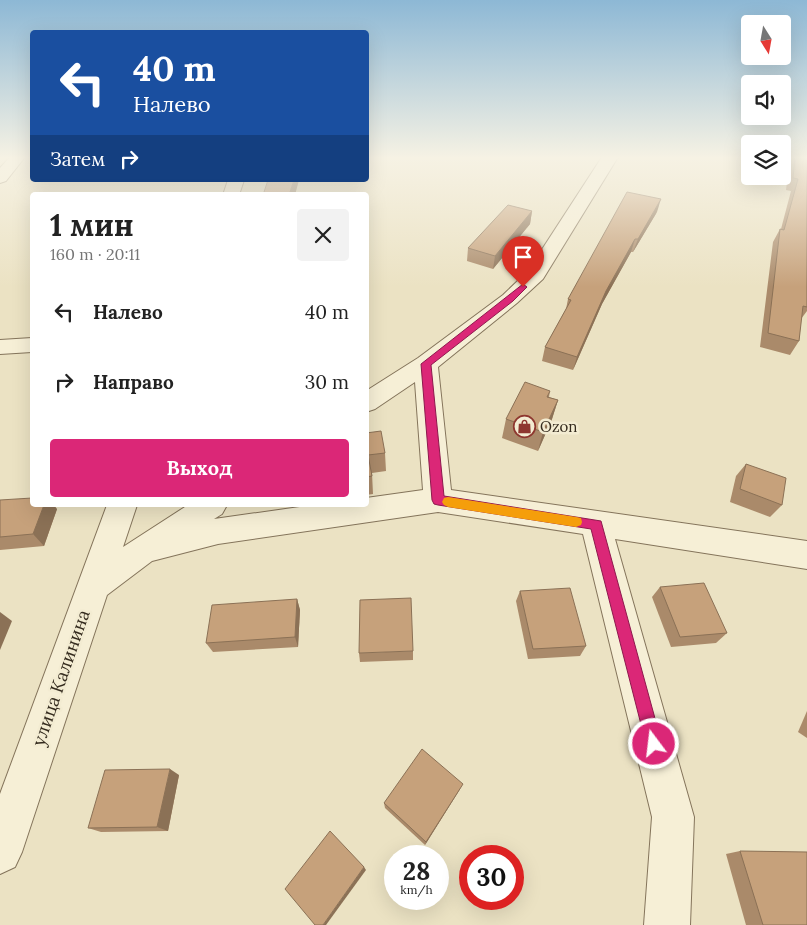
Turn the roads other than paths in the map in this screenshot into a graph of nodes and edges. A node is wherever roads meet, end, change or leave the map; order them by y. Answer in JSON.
{"nodes":[{"id":1,"x":583,"y":200,"type":"edge"},
{"id":2,"x":30,"y":345,"type":"edge"},
{"id":3,"x":0,"y":347,"type":"edge"},
{"id":4,"x":426,"y":364,"type":"junction"},
{"id":5,"x":369,"y":401,"type":"edge"},
{"id":6,"x":438,"y":500,"type":"junction"},
{"id":7,"x":121,"y":507,"type":"edge"},
{"id":8,"x":209,"y":507,"type":"edge"},
{"id":9,"x":596,"y":525,"type":"junction"},
{"id":10,"x":143,"y":550,"type":"junction"},
{"id":11,"x":807,"y":555,"type":"edge"},
{"id":12,"x":94,"y":586,"type":"junction"},
{"id":13,"x":0,"y":852,"type":"edge"},
{"id":14,"x":667,"y":925,"type":"edge"}],
"edges":[{"from":1,"to":4,"type":"street"},
{"from":2,"to":3,"type":"street"},
{"from":4,"to":5,"type":"street"},
{"from":4,"to":6,"type":"street"},
{"from":6,"to":9,"type":"street"},
{"from":6,"to":10,"type":"street"},
{"from":7,"to":12,"type":"street","name":"улица Калинина"},
{"from":8,"to":10,"type":"street"},
{"from":9,"to":11,"type":"street"},
{"from":9,"to":14,"type":"street"},
{"from":10,"to":12,"type":"street"},
{"from":12,"to":13,"type":"street","name":"улица Калинина"}]}
